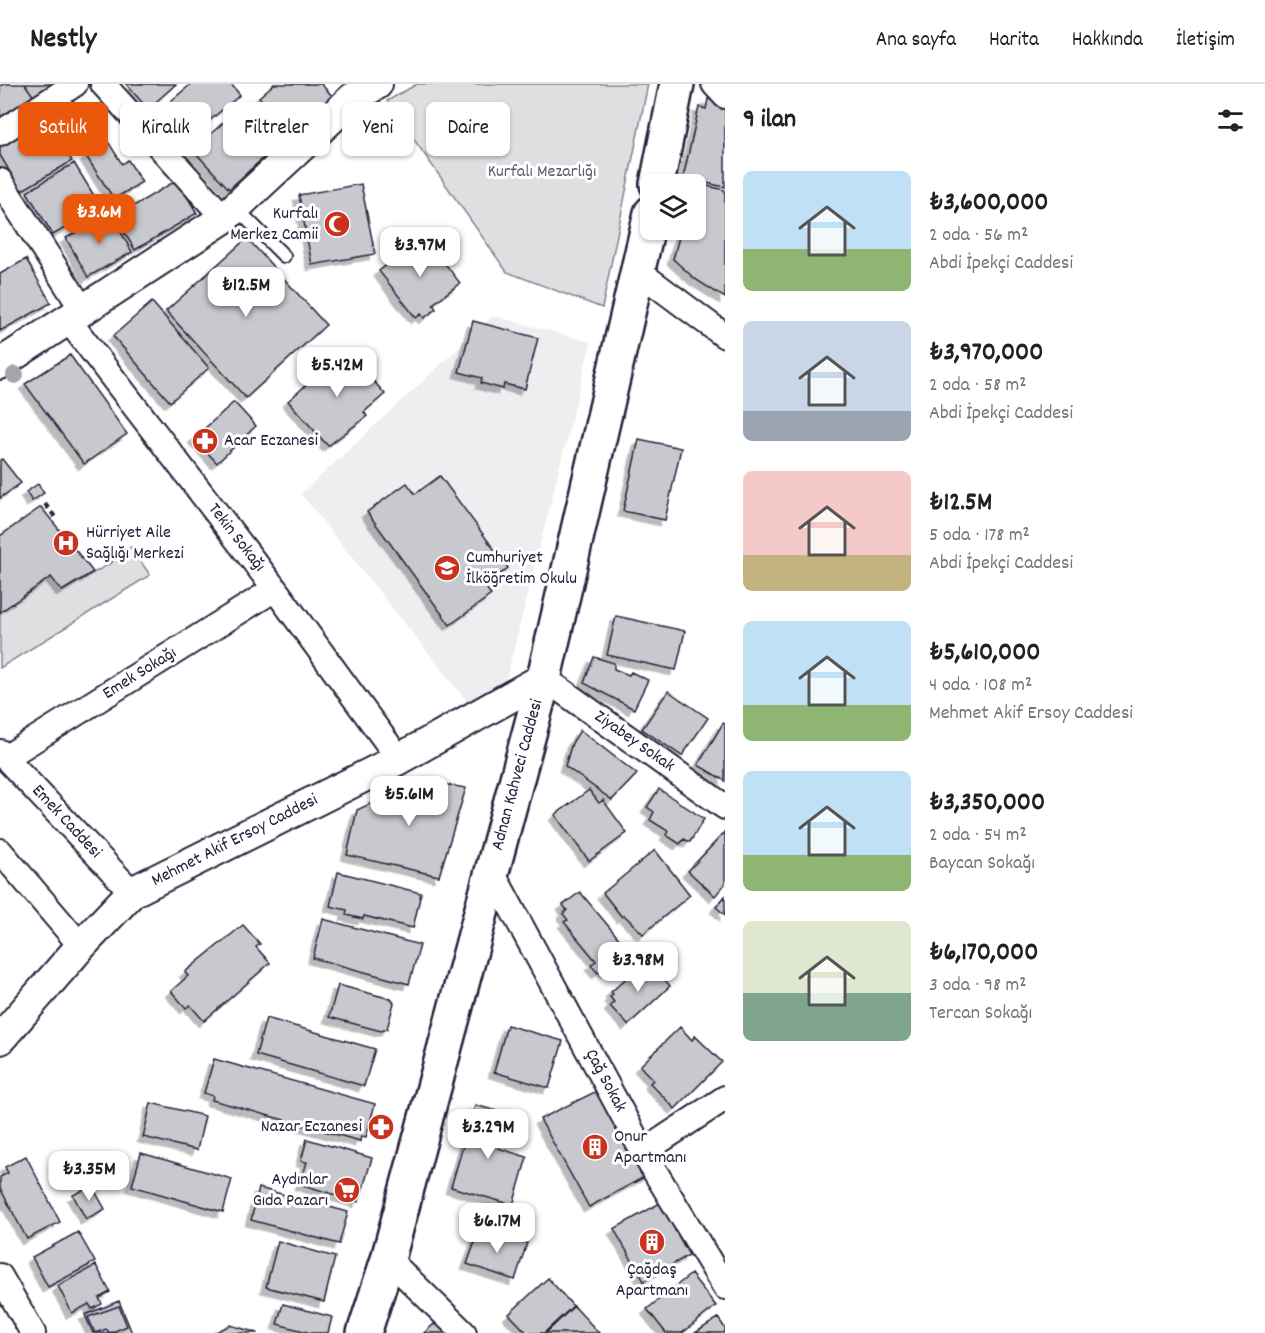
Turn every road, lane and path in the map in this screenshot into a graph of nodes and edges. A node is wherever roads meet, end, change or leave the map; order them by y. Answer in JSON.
{"nodes":[{"id":1,"x":75,"y":84,"type":"edge"},
{"id":2,"x":103,"y":84,"type":"edge"},
{"id":3,"x":676,"y":84,"type":"edge"},
{"id":4,"x":714,"y":84,"type":"edge"},
{"id":5,"x":356,"y":89,"type":"edge"},
{"id":6,"x":725,"y":96,"type":"edge"},
{"id":7,"x":0,"y":133,"type":"edge"},
{"id":8,"x":659,"y":174,"type":"edge"},
{"id":9,"x":0,"y":182,"type":"edge"},
{"id":10,"x":230,"y":213,"type":"junction"},
{"id":11,"x":646,"y":240,"type":"edge"},
{"id":12,"x":284,"y":256,"type":"dead end"},
{"id":13,"x":639,"y":272,"type":"junction"},
{"id":14,"x":75,"y":315,"type":"junction"},
{"id":15,"x":725,"y":336,"type":"edge"},
{"id":16,"x":0,"y":364,"type":"edge"},
{"id":17,"x":45,"y":504,"type":"dead end"},
{"id":18,"x":56,"y":517,"type":"dead end"},
{"id":19,"x":104,"y":552,"type":"dead end"},
{"id":20,"x":111,"y":563,"type":"dead end"},
{"id":21,"x":275,"y":589,"type":"junction"},
{"id":22,"x":544,"y":678,"type":"junction"},
{"id":23,"x":2,"y":755,"type":"edge"},
{"id":24,"x":399,"y":759,"type":"junction"},
{"id":25,"x":725,"y":807,"type":"edge"},
{"id":26,"x":0,"y":851,"type":"edge"},
{"id":27,"x":492,"y":872,"type":"junction"},
{"id":28,"x":132,"y":892,"type":"junction"},
{"id":29,"x":81,"y":946,"type":"junction"},
{"id":30,"x":0,"y":1039,"type":"edge"},
{"id":31,"x":725,"y":1098,"type":"edge"},
{"id":32,"x":643,"y":1152,"type":"junction"},
{"id":33,"x":388,"y":1259,"type":"junction"},
{"id":34,"x":0,"y":1276,"type":"edge"},
{"id":35,"x":725,"y":1287,"type":"edge"},
{"id":36,"x":33,"y":1333,"type":"edge"},
{"id":37,"x":364,"y":1333,"type":"edge"},
{"id":38,"x":464,"y":1333,"type":"edge"}],
"edges":[{"from":1,"to":7,"type":"street"},
{"from":2,"to":10,"type":"street"},
{"from":3,"to":8,"type":"main road"},
{"from":4,"to":6,"type":"street"},
{"from":5,"to":10,"type":"street"},
{"from":9,"to":14,"type":"street","name":"Tekin Sokağı"},
{"from":10,"to":12,"type":"lane"},
{"from":10,"to":14,"type":"street"},
{"from":11,"to":13,"type":"main road","name":"Adnan Kahveci Caddesi"},
{"from":13,"to":15,"type":"street"},
{"from":13,"to":22,"type":"main road","name":"Adnan Kahveci Caddesi"},
{"from":14,"to":16,"type":"street"},
{"from":14,"to":21,"type":"street","name":"Tekin Sokağı"},
{"from":17,"to":18,"type":"path"},
{"from":19,"to":20,"type":"path"},
{"from":21,"to":23,"type":"street","name":"Emek Sokağı"},
{"from":21,"to":24,"type":"street","name":"Tekin Sokağı"},
{"from":22,"to":24,"type":"street","name":"Mehmet Akif Ersoy Caddesi"},
{"from":22,"to":25,"type":"street","name":"Ziyabey Sokak"},
{"from":22,"to":27,"type":"main road","name":"Adnan Kahveci Caddesi"},
{"from":23,"to":28,"type":"street","name":"Emek Caddesi"},
{"from":24,"to":28,"type":"street","name":"Mehmet Akif Ersoy Caddesi"},
{"from":26,"to":29,"type":"street"},
{"from":27,"to":32,"type":"street","name":"Çağ Sokak"},
{"from":27,"to":33,"type":"main road","name":"Adnan Kahveci Caddesi"},
{"from":28,"to":29,"type":"street","name":"Mehmet Akif Ersoy Caddesi"},
{"from":29,"to":30,"type":"street","name":"Mehmet Akif Ersoy Caddesi"},
{"from":31,"to":32,"type":"street"},
{"from":32,"to":35,"type":"street","name":"Çağ Sokak"},
{"from":33,"to":37,"type":"main road","name":"Adnan Kahveci Caddesi"},
{"from":33,"to":38,"type":"street"},
{"from":34,"to":36,"type":"street"}]}
